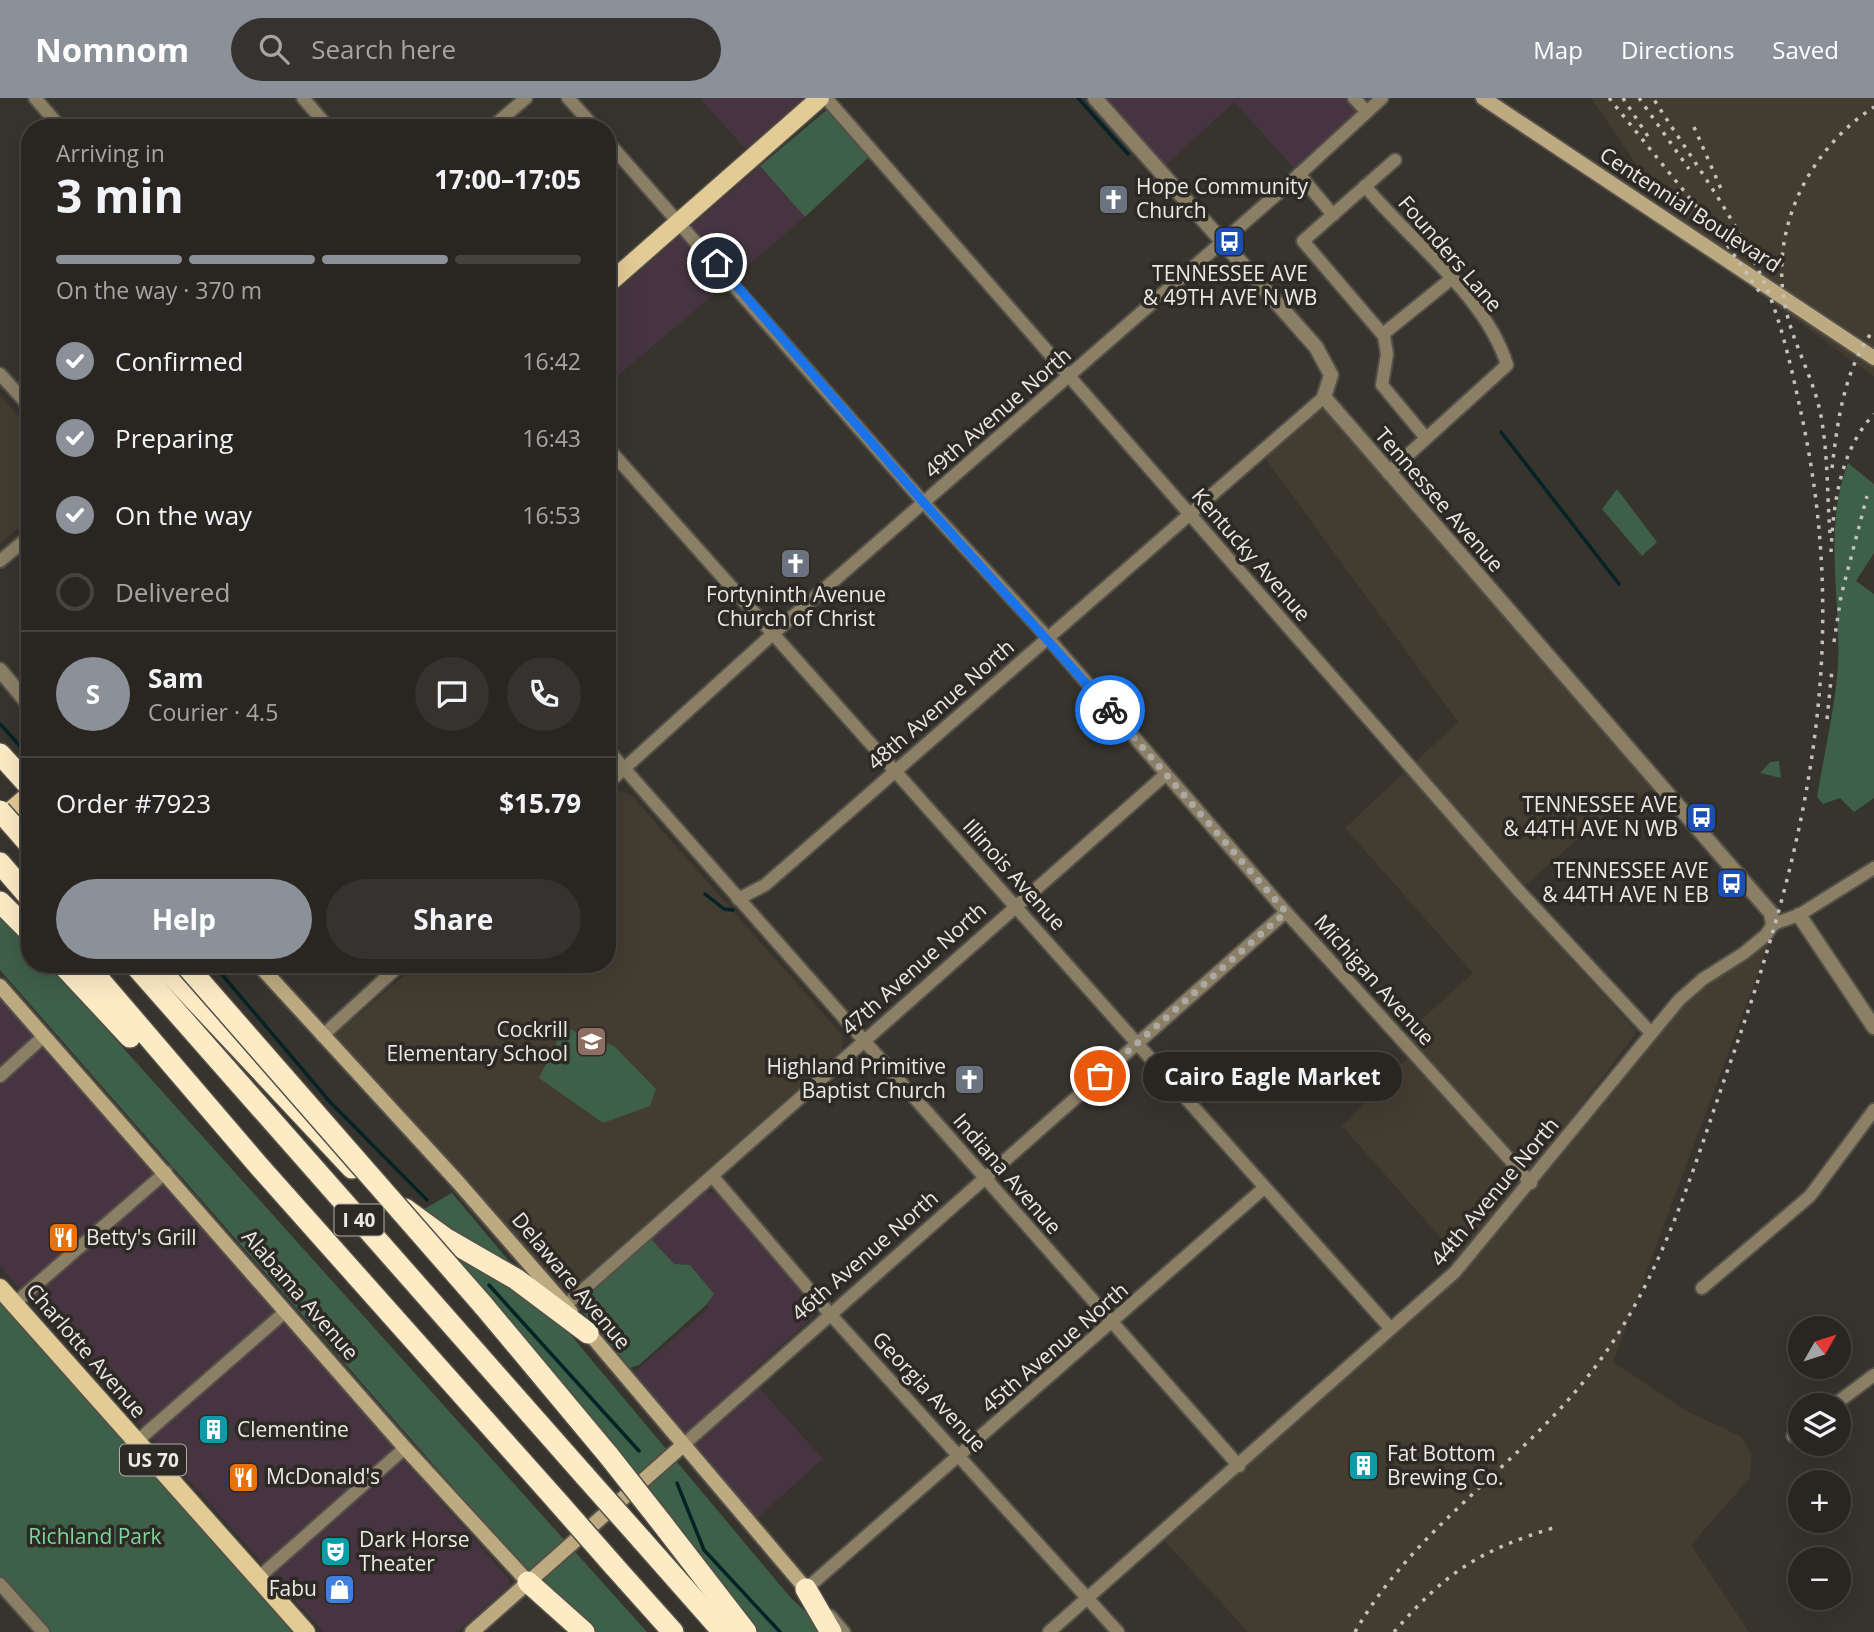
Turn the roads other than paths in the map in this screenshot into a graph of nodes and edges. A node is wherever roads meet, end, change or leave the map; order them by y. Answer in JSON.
{"nodes":[{"id":1,"x":35,"y":98,"type":"edge"},
{"id":2,"x":303,"y":98,"type":"edge"},
{"id":3,"x":526,"y":98,"type":"edge"},
{"id":4,"x":568,"y":98,"type":"edge"},
{"id":5,"x":820,"y":98,"type":"edge"},
{"id":6,"x":826,"y":98,"type":"edge"},
{"id":7,"x":1095,"y":98,"type":"edge"},
{"id":8,"x":1354,"y":98,"type":"edge"},
{"id":9,"x":1382,"y":98,"type":"edge"},
{"id":10,"x":1483,"y":98,"type":"edge"},
{"id":11,"x":1367,"y":112,"type":"junction"},
{"id":12,"x":53,"y":119,"type":"edge"},
{"id":13,"x":321,"y":119,"type":"edge"},
{"id":14,"x":502,"y":119,"type":"edge"},
{"id":15,"x":587,"y":119,"type":"edge"},
{"id":16,"x":616,"y":151,"type":"edge"},
{"id":17,"x":1395,"y":160,"type":"dead end"},
{"id":18,"x":1299,"y":174,"type":"junction"},
{"id":19,"x":1365,"y":186,"type":"junction"},
{"id":20,"x":1333,"y":215,"type":"junction"},
{"id":21,"x":681,"y":222,"type":"junction"},
{"id":22,"x":1222,"y":240,"type":"junction"},
{"id":23,"x":616,"y":277,"type":"edge"},
{"id":24,"x":1451,"y":279,"type":"junction"},
{"id":25,"x":1383,"y":334,"type":"junction"},
{"id":26,"x":1874,"y":358,"type":"edge"},
{"id":27,"x":0,"y":374,"type":"edge"},
{"id":28,"x":1069,"y":376,"type":"junction"},
{"id":29,"x":21,"y":397,"type":"edge"},
{"id":30,"x":1324,"y":397,"type":"junction"},
{"id":31,"x":1426,"y":438,"type":"junction"},
{"id":32,"x":616,"y":457,"type":"edge"},
{"id":33,"x":1388,"y":473,"type":"junction"},
{"id":34,"x":924,"y":503,"type":"junction"},
{"id":35,"x":1191,"y":515,"type":"junction"},
{"id":36,"x":21,"y":544,"type":"edge"},
{"id":37,"x":0,"y":561,"type":"edge"},
{"id":38,"x":775,"y":632,"type":"junction"},
{"id":39,"x":1048,"y":638,"type":"junction"},
{"id":40,"x":0,"y":670,"type":"edge"},
{"id":41,"x":21,"y":695,"type":"edge"},
{"id":42,"x":0,"y":754,"type":"edge"},
{"id":43,"x":616,"y":759,"type":"edge"},
{"id":44,"x":625,"y":769,"type":"junction"},
{"id":45,"x":896,"y":771,"type":"junction"},
{"id":46,"x":1165,"y":775,"type":"junction"},
{"id":47,"x":616,"y":776,"type":"edge"},
{"id":48,"x":21,"y":778,"type":"edge"},
{"id":49,"x":0,"y":794,"type":"edge"},
{"id":50,"x":21,"y":802,"type":"edge"},
{"id":51,"x":0,"y":811,"type":"edge"},
{"id":52,"x":21,"y":815,"type":"edge"},
{"id":53,"x":0,"y":820,"type":"edge"},
{"id":54,"x":21,"y":835,"type":"edge"},
{"id":55,"x":3,"y":867,"type":"edge"},
{"id":56,"x":1874,"y":868,"type":"edge"},
{"id":57,"x":21,"y":888,"type":"edge"},
{"id":58,"x":738,"y":899,"type":"junction"},
{"id":59,"x":0,"y":902,"type":"edge"},
{"id":60,"x":1015,"y":905,"type":"junction"},
{"id":61,"x":1286,"y":912,"type":"junction"},
{"id":62,"x":1799,"y":915,"type":"junction"},
{"id":63,"x":21,"y":923,"type":"edge"},
{"id":64,"x":1773,"y":924,"type":"junction"},
{"id":65,"x":71,"y":973,"type":"edge"},
{"id":66,"x":94,"y":973,"type":"edge"},
{"id":67,"x":142,"y":973,"type":"edge"},
{"id":68,"x":169,"y":973,"type":"edge"},
{"id":69,"x":193,"y":973,"type":"edge"},
{"id":70,"x":266,"y":973,"type":"edge"},
{"id":71,"x":391,"y":973,"type":"edge"},
{"id":72,"x":0,"y":986,"type":"edge"},
{"id":73,"x":1874,"y":1027,"type":"edge"},
{"id":74,"x":1651,"y":1033,"type":"junction"},
{"id":75,"x":44,"y":1036,"type":"junction"},
{"id":76,"x":322,"y":1036,"type":"junction"},
{"id":77,"x":862,"y":1041,"type":"junction"},
{"id":78,"x":1137,"y":1043,"type":"junction"},
{"id":79,"x":0,"y":1076,"type":"edge"},
{"id":80,"x":1874,"y":1110,"type":"edge"},
{"id":81,"x":258,"y":1165,"type":"junction"},
{"id":82,"x":166,"y":1172,"type":"junction"},
{"id":83,"x":713,"y":1177,"type":"junction"},
{"id":84,"x":984,"y":1179,"type":"junction"},
{"id":85,"x":1531,"y":1183,"type":"junction"},
{"id":86,"x":1264,"y":1188,"type":"junction"},
{"id":87,"x":0,"y":1288,"type":"edge"},
{"id":88,"x":1702,"y":1288,"type":"dead end"},
{"id":89,"x":14,"y":1304,"type":"junction"},
{"id":90,"x":566,"y":1305,"type":"junction"},
{"id":91,"x":286,"y":1311,"type":"junction"},
{"id":92,"x":831,"y":1314,"type":"junction"},
{"id":93,"x":1112,"y":1323,"type":"junction"},
{"id":94,"x":1390,"y":1328,"type":"junction"},
{"id":95,"x":588,"y":1333,"type":"junction"},
{"id":96,"x":1874,"y":1375,"type":"edge"},
{"id":97,"x":1850,"y":1393,"type":"edge"},
{"id":98,"x":136,"y":1442,"type":"junction"},
{"id":99,"x":682,"y":1446,"type":"junction"},
{"id":100,"x":405,"y":1448,"type":"junction"},
{"id":101,"x":961,"y":1456,"type":"junction"},
{"id":102,"x":1239,"y":1466,"type":"junction"},
{"id":103,"x":258,"y":1578,"type":"junction"},
{"id":104,"x":528,"y":1582,"type":"junction"},
{"id":105,"x":0,"y":1584,"type":"edge"},
{"id":106,"x":806,"y":1589,"type":"junction"},
{"id":107,"x":1089,"y":1598,"type":"junction"},
{"id":108,"x":43,"y":1632,"type":"edge"},
{"id":109,"x":306,"y":1632,"type":"edge"},
{"id":110,"x":472,"y":1632,"type":"edge"},
{"id":111,"x":568,"y":1632,"type":"edge"},
{"id":112,"x":584,"y":1632,"type":"edge"},
{"id":113,"x":673,"y":1632,"type":"edge"},
{"id":114,"x":723,"y":1632,"type":"edge"},
{"id":115,"x":746,"y":1632,"type":"edge"},
{"id":116,"x":831,"y":1632,"type":"edge"},
{"id":117,"x":844,"y":1632,"type":"edge"},
{"id":118,"x":1049,"y":1632,"type":"edge"},
{"id":119,"x":1118,"y":1632,"type":"edge"}],
"edges":[{"from":1,"to":12,"type":"street"},
{"from":2,"to":13,"type":"street"},
{"from":3,"to":14,"type":"street"},
{"from":4,"to":15,"type":"street"},
{"from":5,"to":21,"type":"main road"},
{"from":6,"to":28,"type":"street","name":"Kentucky Avenue"},
{"from":7,"to":22,"type":"street"},
{"from":8,"to":11,"type":"street"},
{"from":9,"to":11,"type":"street","name":"49th Avenue North"},
{"from":10,"to":26,"type":"main road","name":"Centennial Boulevard"},
{"from":11,"to":18,"type":"street","name":"49th Avenue North"},
{"from":16,"to":21,"type":"street","name":"Michigan Avenue"},
{"from":17,"to":19,"type":"street"},
{"from":18,"to":20,"type":"street"},
{"from":18,"to":22,"type":"street","name":"49th Avenue North"},
{"from":19,"to":20,"type":"street"},
{"from":19,"to":24,"type":"street","name":"Founders Lane"},
{"from":20,"to":25,"type":"street"},
{"from":21,"to":23,"type":"main road"},
{"from":21,"to":34,"type":"street","name":"Michigan Avenue"},
{"from":22,"to":28,"type":"street","name":"49th Avenue North"},
{"from":22,"to":30,"type":"street"},
{"from":24,"to":25,"type":"street"},
{"from":24,"to":31,"type":"street","name":"Founders Lane"},
{"from":25,"to":31,"type":"street"},
{"from":27,"to":29,"type":"street"},
{"from":28,"to":34,"type":"street","name":"49th Avenue North"},
{"from":28,"to":35,"type":"street","name":"Kentucky Avenue"},
{"from":30,"to":33,"type":"street","name":"Tennessee Avenue"},
{"from":30,"to":35,"type":"street","name":"48th Avenue North"},
{"from":31,"to":33,"type":"street","name":"Founders Lane"},
{"from":32,"to":38,"type":"street","name":"Illinois Avenue"},
{"from":33,"to":64,"type":"street","name":"Tennessee Avenue"},
{"from":34,"to":38,"type":"street","name":"49th Avenue North"},
{"from":34,"to":39,"type":"street","name":"Michigan Avenue"},
{"from":35,"to":39,"type":"street","name":"48th Avenue North"},
{"from":35,"to":74,"type":"street","name":"Kentucky Avenue"},
{"from":36,"to":37,"type":"street"},
{"from":38,"to":44,"type":"street","name":"49th Avenue North"},
{"from":38,"to":45,"type":"street","name":"Illinois Avenue"},
{"from":39,"to":45,"type":"street","name":"48th Avenue North"},
{"from":39,"to":46,"type":"street","name":"Michigan Avenue"},
{"from":40,"to":41,"type":"street"},
{"from":42,"to":48,"type":"highway"},
{"from":43,"to":44,"type":"street","name":"Indiana Avenue"},
{"from":44,"to":47,"type":"street","name":"49th Avenue North"},
{"from":44,"to":58,"type":"street","name":"Indiana Avenue"},
{"from":45,"to":58,"type":"street","name":"48th Avenue North"},
{"from":45,"to":60,"type":"street","name":"Illinois Avenue"},
{"from":46,"to":60,"type":"street","name":"47th Avenue North"},
{"from":46,"to":61,"type":"street","name":"Michigan Avenue"},
{"from":49,"to":52,"type":"highway"},
{"from":50,"to":53,"type":"main road"},
{"from":51,"to":54,"type":"highway","bridge":true},
{"from":55,"to":57,"type":"highway"},
{"from":56,"to":62,"type":"street","name":"44th Avenue North"},
{"from":58,"to":77,"type":"street","name":"Indiana Avenue"},
{"from":59,"to":63,"type":"highway"},
{"from":60,"to":77,"type":"street","name":"47th Avenue North"},
{"from":60,"to":78,"type":"street","name":"Illinois Avenue"},
{"from":61,"to":78,"type":"street","name":"46th Avenue North"},
{"from":61,"to":85,"type":"street","name":"Michigan Avenue"},
{"from":62,"to":64,"type":"street","name":"44th Avenue North"},
{"from":62,"to":73,"type":"street"},
{"from":64,"to":74,"type":"street","name":"44th Avenue North"},
{"from":65,"to":81,"type":"highway"},
{"from":66,"to":81,"type":"highway","number":"I 40"},
{"from":67,"to":114,"type":"highway","number":"I 40","bridge":true},
{"from":68,"to":95,"type":"highway"},
{"from":69,"to":115,"type":"highway","bridge":true},
{"from":70,"to":76,"type":"main road","name":"Delaware Avenue"},
{"from":71,"to":76,"type":"street"},
{"from":72,"to":75,"type":"main road","name":"Alabama Avenue"},
{"from":74,"to":85,"type":"street","name":"44th Avenue North"},
{"from":75,"to":79,"type":"street"},
{"from":75,"to":82,"type":"main road","name":"Alabama Avenue"},
{"from":76,"to":90,"type":"main road","name":"Delaware Avenue"},
{"from":77,"to":83,"type":"street","name":"47th Avenue North"},
{"from":77,"to":84,"type":"street","name":"Indiana Avenue"},
{"from":78,"to":84,"type":"street","name":"46th Avenue North"},
{"from":78,"to":86,"type":"street","name":"Illinois Avenue"},
{"from":80,"to":88,"type":"street"},
{"from":81,"to":113,"type":"highway","number":"I 40","bridge":true},
{"from":82,"to":89,"type":"street"},
{"from":82,"to":91,"type":"main road","name":"Alabama Avenue"},
{"from":83,"to":90,"type":"street","name":"47th Avenue North"},
{"from":83,"to":92,"type":"street","name":"Georgia Avenue"},
{"from":84,"to":92,"type":"street","name":"46th Avenue North"},
{"from":84,"to":93,"type":"street","name":"Indiana Avenue"},
{"from":85,"to":94,"type":"street","name":"44th Avenue North"},
{"from":86,"to":93,"type":"street","name":"45th Avenue North"},
{"from":86,"to":94,"type":"street","name":"Illinois Avenue"},
{"from":87,"to":89,"type":"main road","name":"Charlotte Avenue","number":"US 70"},
{"from":89,"to":98,"type":"main road","name":"Charlotte Avenue","number":"US 70"},
{"from":90,"to":95,"type":"main road","name":"Delaware Avenue"},
{"from":91,"to":98,"type":"street"},
{"from":91,"to":100,"type":"main road","name":"Alabama Avenue"},
{"from":92,"to":99,"type":"street","name":"46th Avenue North"},
{"from":92,"to":101,"type":"street","name":"Georgia Avenue"},
{"from":93,"to":101,"type":"street","name":"45th Avenue North"},
{"from":93,"to":102,"type":"street","name":"Indiana Avenue"},
{"from":94,"to":102,"type":"street","name":"44th Avenue North"},
{"from":95,"to":99,"type":"main road","name":"Delaware Avenue"},
{"from":96,"to":97,"type":"street"},
{"from":98,"to":103,"type":"main road","name":"Charlotte Avenue","number":"US 70"},
{"from":99,"to":104,"type":"main road","name":"46th Avenue North"},
{"from":99,"to":106,"type":"main road","name":"Delaware Avenue"},
{"from":100,"to":103,"type":"street"},
{"from":100,"to":104,"type":"main road","name":"Alabama Avenue"},
{"from":101,"to":106,"type":"street","name":"45th Avenue North"},
{"from":101,"to":107,"type":"street","name":"Georgia Avenue"},
{"from":102,"to":107,"type":"street","name":"44th Avenue North"},
{"from":103,"to":109,"type":"main road","name":"Charlotte Avenue","number":"US 70"},
{"from":104,"to":110,"type":"main road","name":"46th Avenue North"},
{"from":104,"to":111,"type":"street","name":"Alabama Avenue"},
{"from":104,"to":112,"type":"highway"},
{"from":105,"to":108,"type":"street"},
{"from":106,"to":116,"type":"highway"},
{"from":106,"to":117,"type":"street","name":"Delaware Avenue"},
{"from":107,"to":118,"type":"street","name":"44th Avenue North"},
{"from":107,"to":119,"type":"street","name":"Georgia Avenue"}]}
